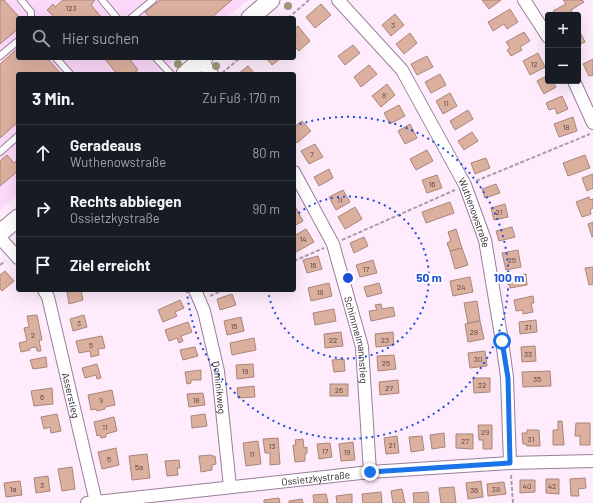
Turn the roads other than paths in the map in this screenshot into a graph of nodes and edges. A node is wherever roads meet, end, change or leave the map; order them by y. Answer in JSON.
{"nodes":[{"id":1,"x":21,"y":0,"type":"edge"},
{"id":2,"x":102,"y":0,"type":"edge"},
{"id":3,"x":153,"y":0,"type":"edge"},
{"id":4,"x":271,"y":0,"type":"edge"},
{"id":5,"x":338,"y":0,"type":"edge"},
{"id":6,"x":524,"y":0,"type":"edge"},
{"id":7,"x":31,"y":16,"type":"edge"},
{"id":8,"x":116,"y":16,"type":"edge"},
{"id":9,"x":133,"y":16,"type":"edge"},
{"id":10,"x":252,"y":16,"type":"edge"},
{"id":11,"x":545,"y":32,"type":"edge"},
{"id":12,"x":16,"y":43,"type":"edge"},
{"id":13,"x":0,"y":56,"type":"edge"},
{"id":14,"x":58,"y":60,"type":"edge"},
{"id":15,"x":158,"y":60,"type":"edge"},
{"id":16,"x":201,"y":60,"type":"edge"},
{"id":17,"x":203,"y":60,"type":"edge"},
{"id":18,"x":68,"y":72,"type":"edge"},
{"id":19,"x":169,"y":72,"type":"edge"},
{"id":20,"x":187,"y":72,"type":"edge"},
{"id":21,"x":211,"y":72,"type":"edge"},
{"id":22,"x":575,"y":84,"type":"edge"},
{"id":23,"x":593,"y":123,"type":"edge"},
{"id":24,"x":16,"y":138,"type":"edge"},
{"id":25,"x":0,"y":152,"type":"edge"},
{"id":26,"x":296,"y":176,"type":"edge"},
{"id":27,"x":16,"y":220,"type":"edge"},
{"id":28,"x":0,"y":233,"type":"edge"},
{"id":29,"x":0,"y":238,"type":"edge"},
{"id":30,"x":16,"y":256,"type":"edge"},
{"id":31,"x":45,"y":292,"type":"edge"},
{"id":32,"x":197,"y":295,"type":"edge"},
{"id":33,"x":593,"y":461,"type":"edge"},
{"id":34,"x":510,"y":463,"type":"junction"},
{"id":35,"x":370,"y":472,"type":"junction"},
{"id":36,"x":230,"y":488,"type":"junction"},
{"id":37,"x":91,"y":502,"type":"edge"}],
"edges":[{"from":1,"to":7,"type":"lane"},
{"from":2,"to":8,"type":"lane"},
{"from":3,"to":9,"type":"lane"},
{"from":4,"to":10,"type":"street"},
{"from":5,"to":34,"type":"street","name":"Wuthenowstraße"},
{"from":6,"to":11,"type":"street"},
{"from":12,"to":13,"type":"lane"},
{"from":14,"to":18,"type":"lane"},
{"from":15,"to":19,"type":"lane"},
{"from":16,"to":20,"type":"street"},
{"from":17,"to":21,"type":"street"},
{"from":22,"to":23,"type":"street"},
{"from":24,"to":25,"type":"lane"},
{"from":26,"to":35,"type":"street","name":"Schimmelmannstieg"},
{"from":27,"to":28,"type":"street"},
{"from":29,"to":30,"type":"street"},
{"from":31,"to":37,"type":"street","name":"Asserstieg"},
{"from":32,"to":36,"type":"street","name":"Dominikweg"},
{"from":33,"to":34,"type":"street","name":"Ossietzkystraße"},
{"from":34,"to":35,"type":"street","name":"Ossietzkystraße"},
{"from":35,"to":36,"type":"street","name":"Ossietzkystraße"},
{"from":36,"to":37,"type":"street","name":"Ossietzkystraße"}]}
